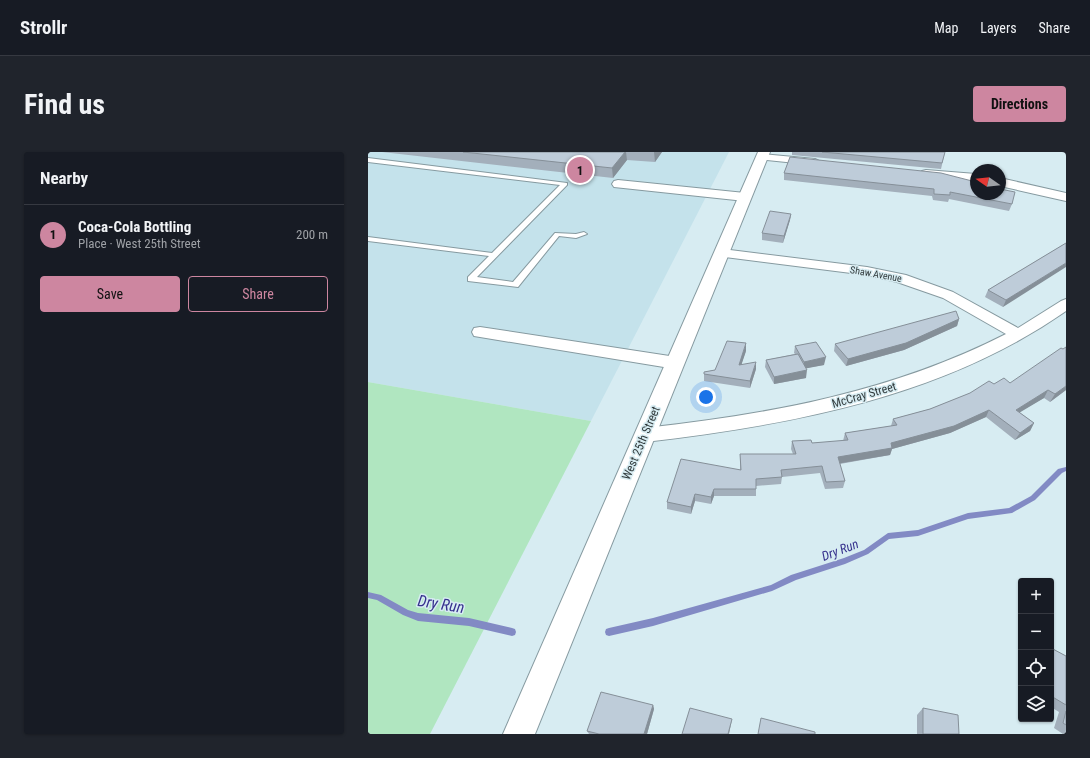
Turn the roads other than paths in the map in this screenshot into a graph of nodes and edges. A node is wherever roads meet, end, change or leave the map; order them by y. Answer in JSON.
{"nodes":[{"id":1,"x":763,"y":154,"type":"edge"},
{"id":2,"x":368,"y":160,"type":"edge"},
{"id":3,"x":825,"y":163,"type":"edge"},
{"id":4,"x":911,"y":172,"type":"edge"},
{"id":5,"x":970,"y":177,"type":"edge"},
{"id":6,"x":1006,"y":183,"type":"edge"},
{"id":7,"x":618,"y":184,"type":"dead end"},
{"id":8,"x":745,"y":196,"type":"junction"},
{"id":9,"x":1066,"y":197,"type":"edge"},
{"id":10,"x":584,"y":234,"type":"dead end"},
{"id":11,"x":368,"y":239,"type":"edge"},
{"id":12,"x":722,"y":253,"type":"junction"},
{"id":13,"x":494,"y":255,"type":"junction"},
{"id":14,"x":1066,"y":304,"type":"edge"},
{"id":15,"x":480,"y":332,"type":"dead end"},
{"id":16,"x":1018,"y":334,"type":"junction"},
{"id":17,"x":676,"y":363,"type":"junction"},
{"id":18,"x":645,"y":435,"type":"junction"},
{"id":19,"x":519,"y":734,"type":"edge"}],
"edges":[{"from":1,"to":3,"type":"street"},
{"from":1,"to":8,"type":"main road","name":"West 25th Street"},
{"from":2,"to":13,"type":"lane"},
{"from":4,"to":5,"type":"street"},
{"from":6,"to":9,"type":"street"},
{"from":7,"to":8,"type":"street"},
{"from":8,"to":12,"type":"main road","name":"West 25th Street"},
{"from":10,"to":13,"type":"lane"},
{"from":11,"to":13,"type":"lane"},
{"from":12,"to":16,"type":"street","name":"Shaw Avenue"},
{"from":12,"to":17,"type":"main road","name":"West 25th Street"},
{"from":14,"to":16,"type":"street","name":"McCray Street"},
{"from":15,"to":17,"type":"street"},
{"from":16,"to":18,"type":"street","name":"McCray Street"},
{"from":17,"to":18,"type":"main road","name":"West 25th Street"},
{"from":18,"to":19,"type":"main road","name":"West 25th Street"}]}
